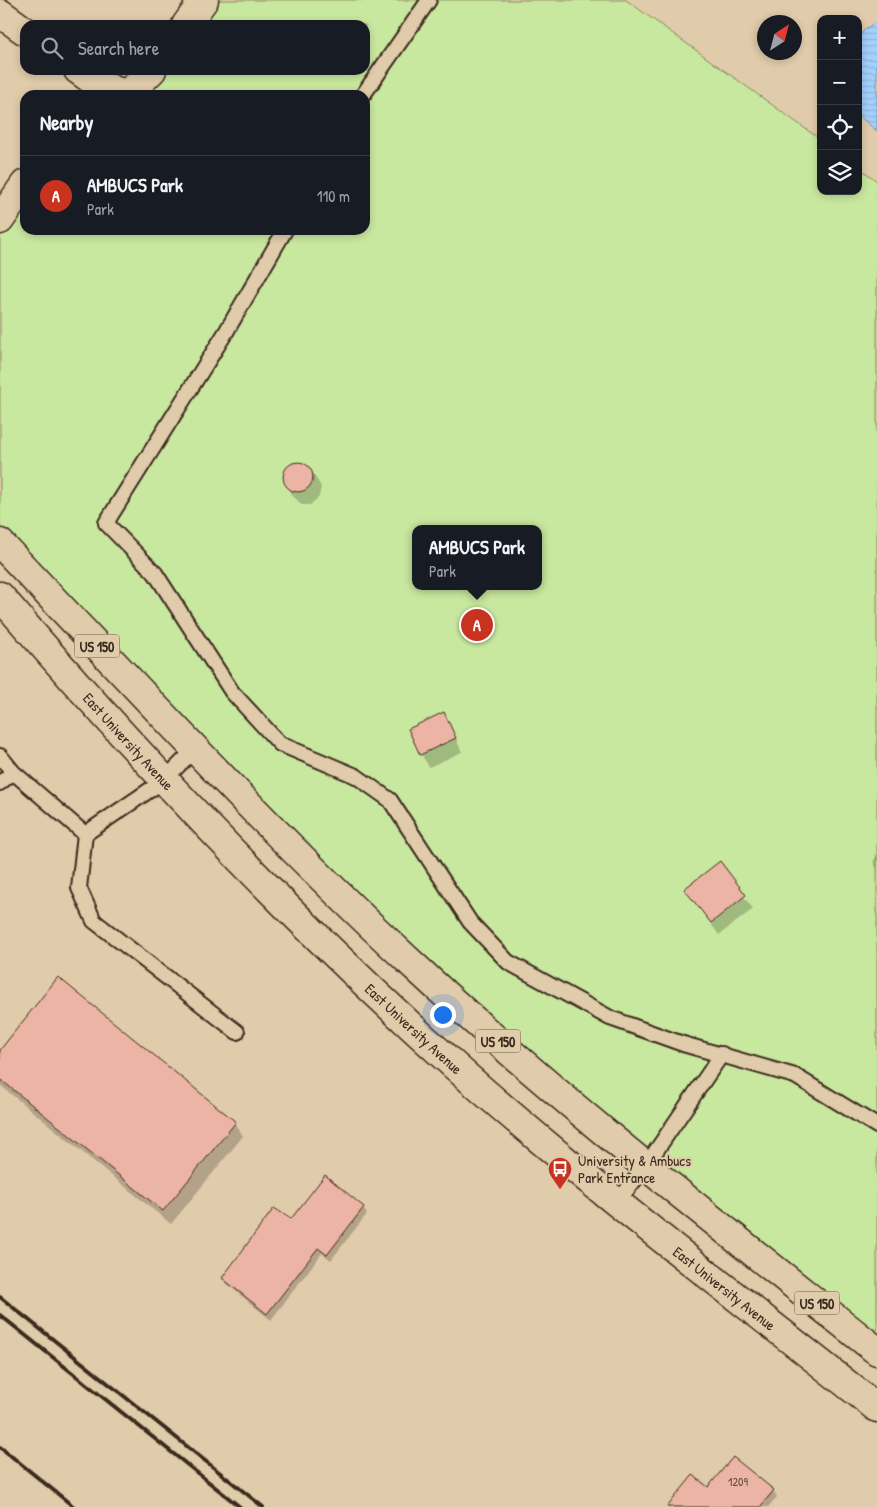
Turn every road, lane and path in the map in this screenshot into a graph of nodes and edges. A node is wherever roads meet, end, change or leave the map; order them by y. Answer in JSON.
{"nodes":[{"id":1,"x":204,"y":0,"type":"edge"},
{"id":2,"x":429,"y":0,"type":"edge"},
{"id":3,"x":0,"y":13,"type":"edge"},
{"id":4,"x":190,"y":20,"type":"edge"},
{"id":5,"x":20,"y":27,"type":"edge"},
{"id":6,"x":147,"y":75,"type":"edge"},
{"id":7,"x":87,"y":83,"type":"edge"},
{"id":8,"x":111,"y":90,"type":"edge"},
{"id":9,"x":131,"y":90,"type":"edge"},
{"id":10,"x":366,"y":90,"type":"edge"},
{"id":11,"x":20,"y":191,"type":"edge"},
{"id":12,"x":0,"y":219,"type":"edge"},
{"id":13,"x":282,"y":235,"type":"edge"},
{"id":14,"x":0,"y":542,"type":"edge"},
{"id":15,"x":0,"y":596,"type":"edge"},
{"id":16,"x":195,"y":749,"type":"junction"},
{"id":17,"x":0,"y":756,"type":"edge"},
{"id":18,"x":13,"y":772,"type":"junction"},
{"id":19,"x":163,"y":781,"type":"junction"},
{"id":20,"x":0,"y":783,"type":"edge"},
{"id":21,"x":85,"y":834,"type":"junction"},
{"id":22,"x":237,"y":1032,"type":"dead end"},
{"id":23,"x":722,"y":1054,"type":"junction"},
{"id":24,"x":877,"y":1126,"type":"edge"},
{"id":25,"x":645,"y":1167,"type":"junction"},
{"id":26,"x":618,"y":1201,"type":"junction"},
{"id":27,"x":877,"y":1351,"type":"edge"},
{"id":28,"x":877,"y":1408,"type":"edge"}],
"edges":[{"from":1,"to":4,"type":"main road"},
{"from":2,"to":10,"type":"lane"},
{"from":3,"to":5,"type":"main road"},
{"from":6,"to":9,"type":"main road"},
{"from":7,"to":8,"type":"main road"},
{"from":11,"to":12,"type":"main road"},
{"from":13,"to":23,"type":"lane"},
{"from":14,"to":16,"type":"main road","number":"US 150"},
{"from":15,"to":19,"type":"main road","name":"East University Avenue","number":"US 150"},
{"from":16,"to":19,"type":"lane"},
{"from":16,"to":25,"type":"main road","number":"US 150"},
{"from":17,"to":18,"type":"lane"},
{"from":18,"to":20,"type":"lane"},
{"from":18,"to":21,"type":"lane"},
{"from":19,"to":21,"type":"lane"},
{"from":19,"to":26,"type":"main road","name":"East University Avenue","number":"US 150"},
{"from":21,"to":22,"type":"lane"},
{"from":23,"to":24,"type":"lane"},
{"from":23,"to":25,"type":"lane"},
{"from":25,"to":26,"type":"lane"},
{"from":25,"to":27,"type":"main road","number":"US 150"},
{"from":26,"to":28,"type":"main road","name":"East University Avenue","number":"US 150"}]}
